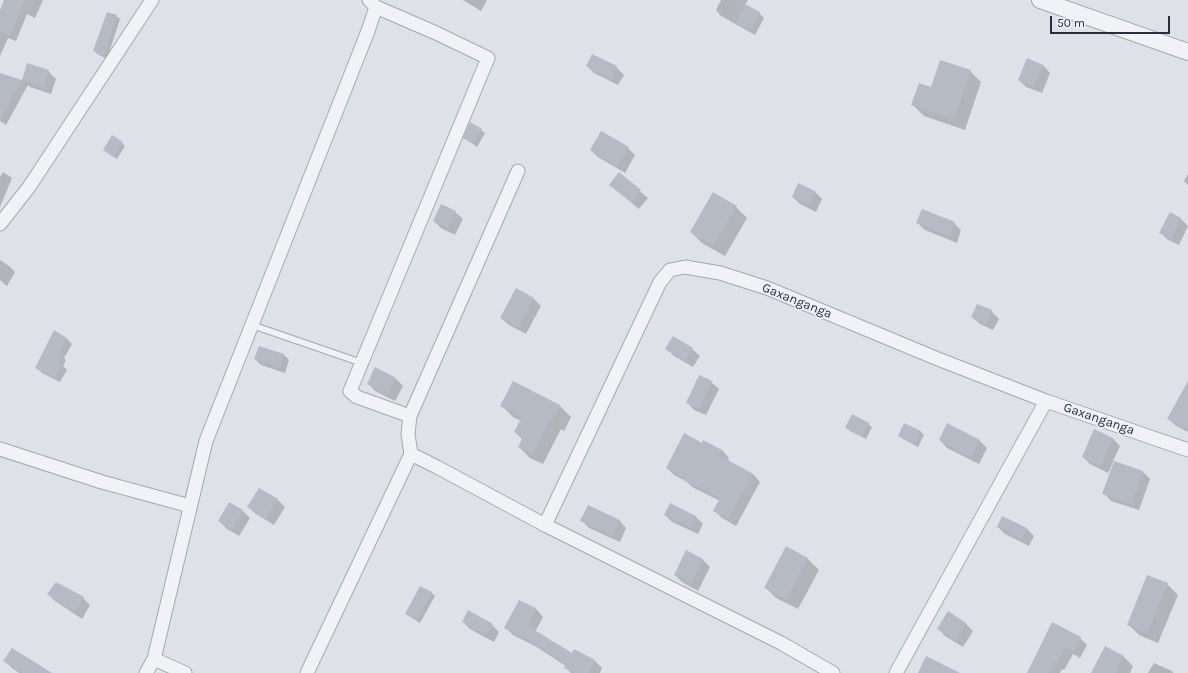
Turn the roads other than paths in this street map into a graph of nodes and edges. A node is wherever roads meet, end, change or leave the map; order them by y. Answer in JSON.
{"nodes":[{"id":1,"x":152,"y":0,"type":"edge"},
{"id":2,"x":1047,"y":1,"type":"edge"},
{"id":3,"x":373,"y":4,"type":"edge"},
{"id":4,"x":1188,"y":52,"type":"edge"},
{"id":5,"x":518,"y":171,"type":"dead end"},
{"id":6,"x":0,"y":224,"type":"edge"},
{"id":7,"x":252,"y":325,"type":"junction"},
{"id":8,"x":362,"y":363,"type":"junction"},
{"id":9,"x":1046,"y":401,"type":"junction"},
{"id":10,"x":410,"y":416,"type":"junction"},
{"id":11,"x":0,"y":449,"type":"edge"},
{"id":12,"x":1188,"y":450,"type":"edge"},
{"id":13,"x":411,"y":454,"type":"junction"},
{"id":14,"x":190,"y":506,"type":"junction"},
{"id":15,"x":545,"y":525,"type":"junction"},
{"id":16,"x":154,"y":659,"type":"junction"},
{"id":17,"x":146,"y":673,"type":"edge"},
{"id":18,"x":185,"y":673,"type":"edge"},
{"id":19,"x":307,"y":673,"type":"edge"},
{"id":20,"x":833,"y":673,"type":"edge"},
{"id":21,"x":896,"y":673,"type":"edge"}],
"edges":[{"from":1,"to":6,"type":"street"},
{"from":2,"to":4,"type":"street"},
{"from":3,"to":7,"type":"street"},
{"from":3,"to":8,"type":"street"},
{"from":5,"to":10,"type":"street"},
{"from":7,"to":8,"type":"lane"},
{"from":7,"to":14,"type":"street"},
{"from":8,"to":10,"type":"street"},
{"from":9,"to":12,"type":"street","name":"Gaxanganga"},
{"from":9,"to":15,"type":"street","name":"Gaxanganga"},
{"from":9,"to":21,"type":"street"},
{"from":10,"to":13,"type":"street"},
{"from":11,"to":14,"type":"street"},
{"from":13,"to":15,"type":"street"},
{"from":13,"to":19,"type":"street"},
{"from":14,"to":16,"type":"street"},
{"from":15,"to":20,"type":"street"},
{"from":16,"to":17,"type":"street"},
{"from":16,"to":18,"type":"street"}]}
